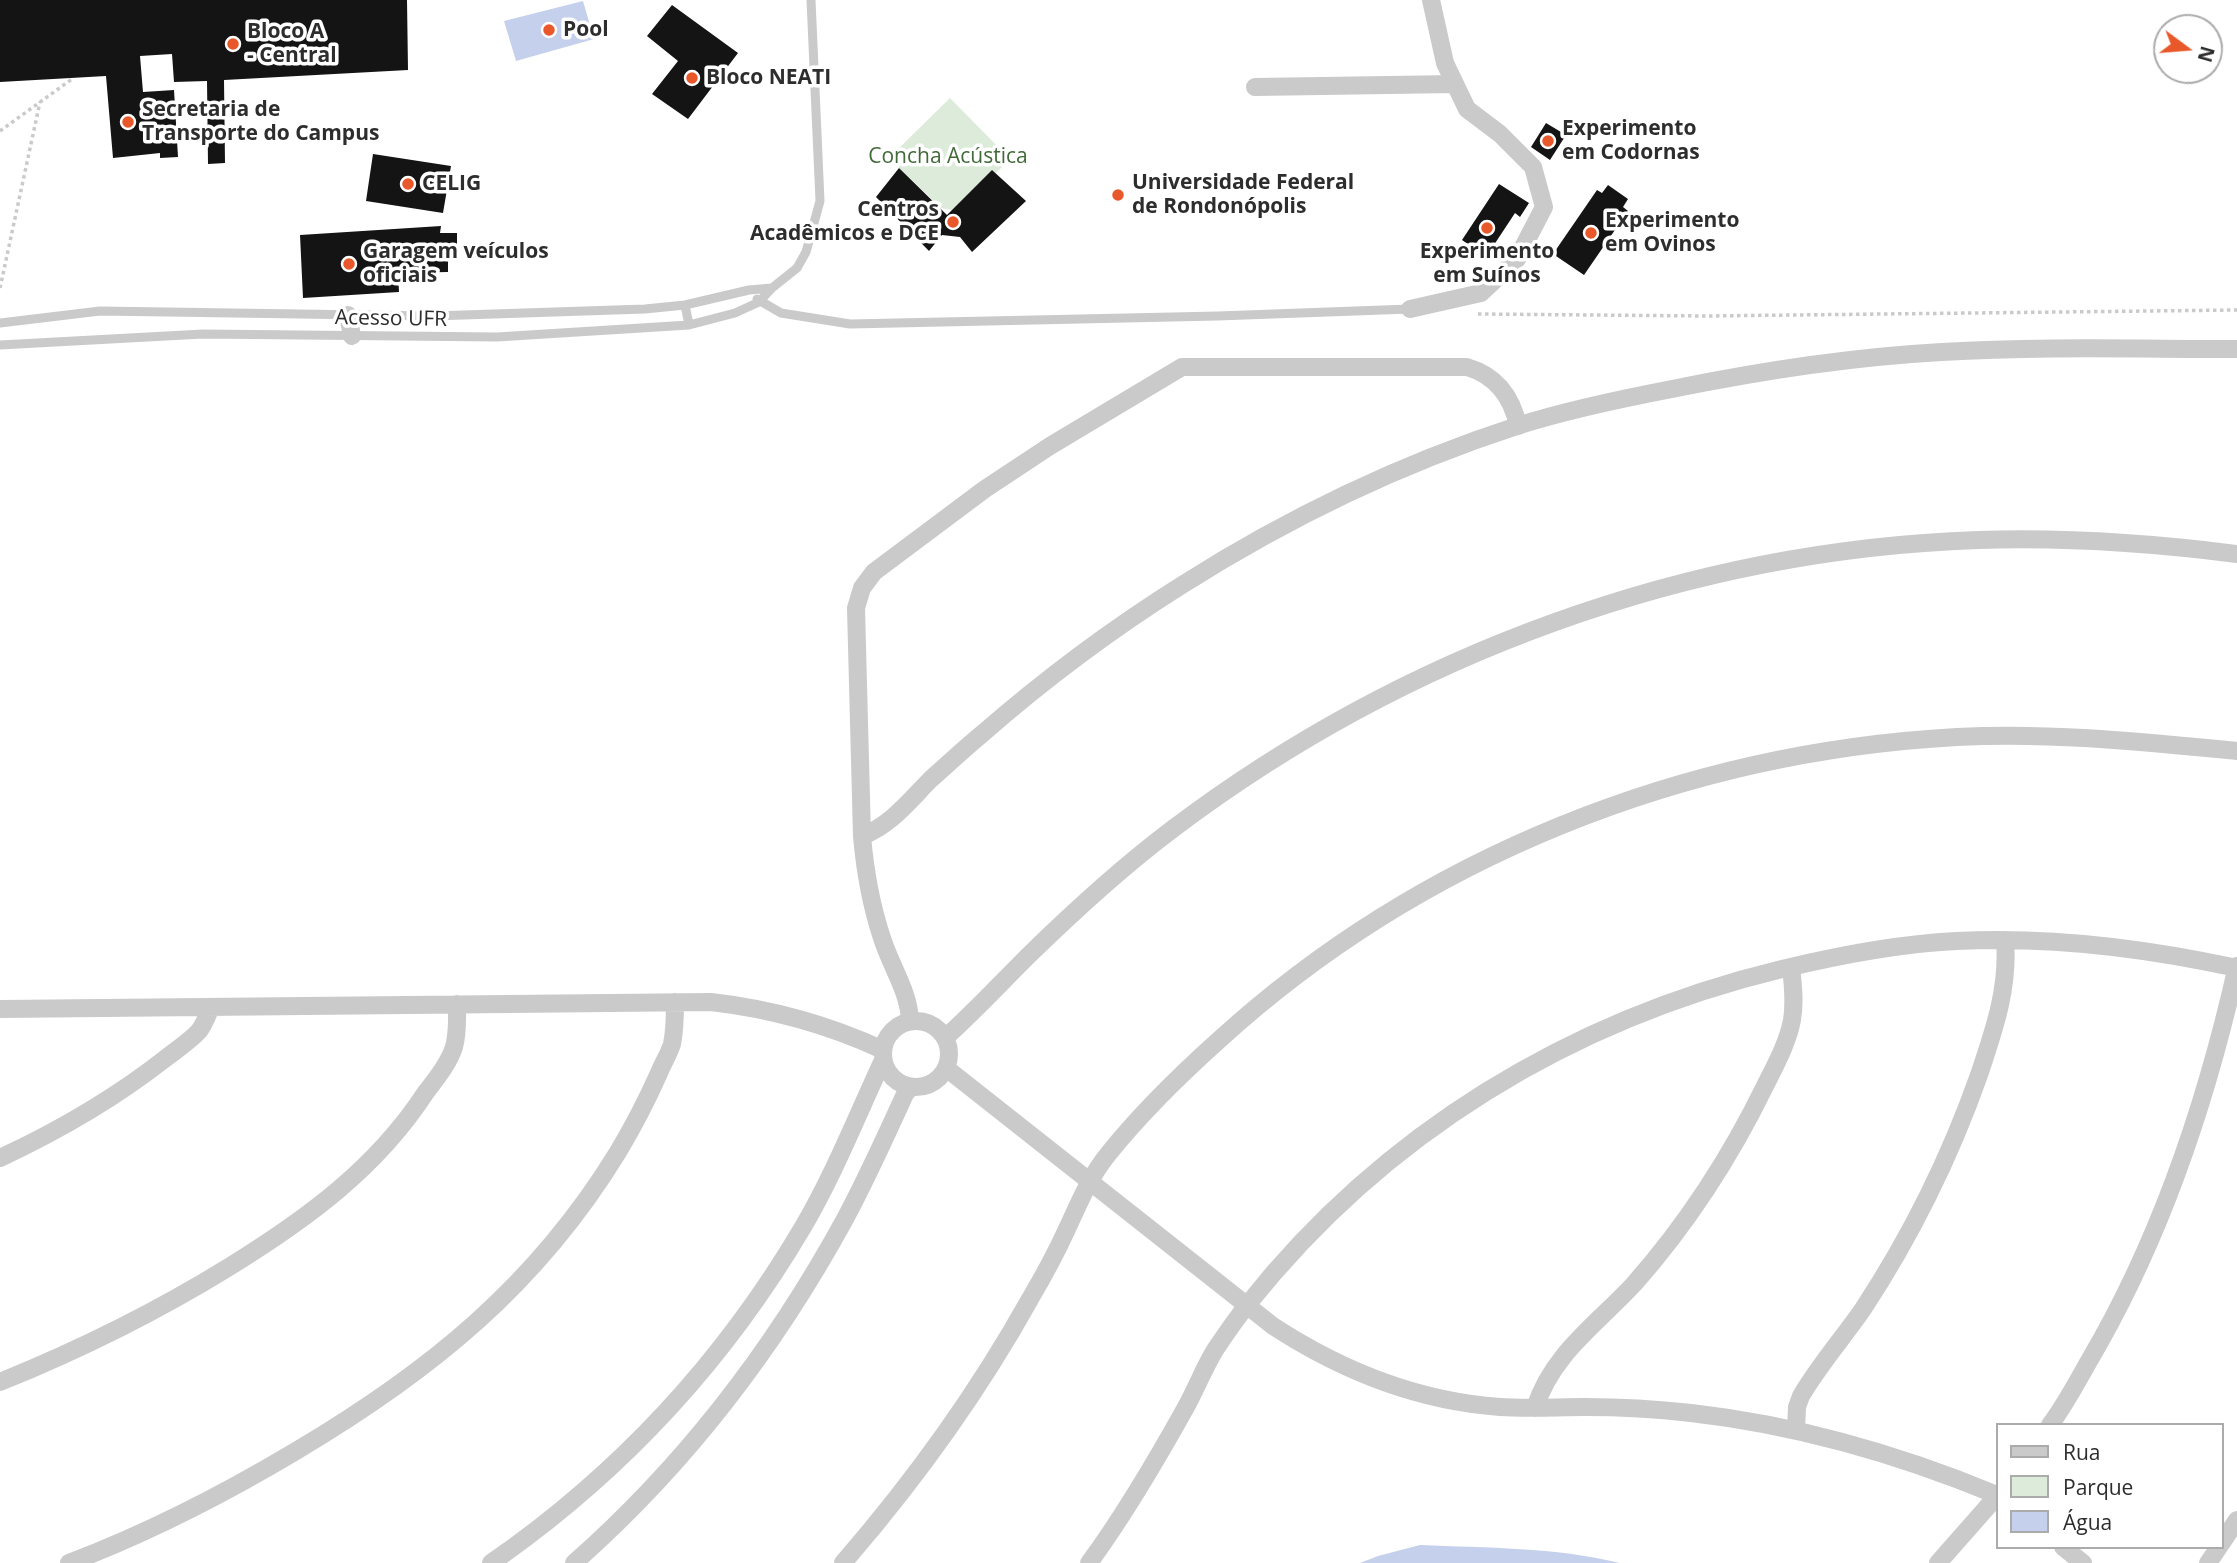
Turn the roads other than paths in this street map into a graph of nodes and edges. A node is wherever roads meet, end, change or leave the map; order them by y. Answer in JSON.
{"nodes":[{"id":1,"x":811,"y":0,"type":"edge"},
{"id":2,"x":1431,"y":0,"type":"edge"},
{"id":3,"x":1455,"y":84,"type":"junction"},
{"id":4,"x":1255,"y":88,"type":"dead end"},
{"id":5,"x":772,"y":288,"type":"junction"},
{"id":6,"x":749,"y":290,"type":"junction"},
{"id":7,"x":759,"y":302,"type":"junction"},
{"id":8,"x":685,"y":305,"type":"junction"},
{"id":9,"x":1410,"y":309,"type":"joint"},
{"id":10,"x":348,"y":315,"type":"junction"},
{"id":11,"x":0,"y":323,"type":"edge"},
{"id":12,"x":689,"y":325,"type":"junction"},
{"id":13,"x":352,"y":336,"type":"junction"},
{"id":14,"x":0,"y":345,"type":"edge"},
{"id":15,"x":2237,"y":349,"type":"edge"},
{"id":16,"x":1518,"y":426,"type":"junction"},
{"id":17,"x":2237,"y":554,"type":"edge"},
{"id":18,"x":2237,"y":751,"type":"edge"},
{"id":19,"x":862,"y":836,"type":"junction"},
{"id":20,"x":2005,"y":940,"type":"junction"},
{"id":21,"x":1791,"y":967,"type":"junction"},
{"id":22,"x":2237,"y":968,"type":"edge"},
{"id":23,"x":676,"y":1002,"type":"junction"},
{"id":24,"x":457,"y":1004,"type":"junction"},
{"id":25,"x":211,"y":1007,"type":"junction"},
{"id":26,"x":0,"y":1009,"type":"edge"},
{"id":27,"x":910,"y":1021,"type":"junction"},
{"id":28,"x":945,"y":1038,"type":"junction"},
{"id":29,"x":883,"y":1055,"type":"junction"},
{"id":30,"x":946,"y":1068,"type":"junction"},
{"id":31,"x":911,"y":1087,"type":"junction"},
{"id":32,"x":0,"y":1158,"type":"edge"},
{"id":33,"x":1089,"y":1181,"type":"junction"},
{"id":34,"x":1246,"y":1306,"type":"junction"},
{"id":35,"x":0,"y":1382,"type":"edge"},
{"id":36,"x":1535,"y":1408,"type":"junction"},
{"id":37,"x":2051,"y":1423,"type":"edge"},
{"id":38,"x":1796,"y":1430,"type":"junction"},
{"id":39,"x":1996,"y":1495,"type":"edge"},
{"id":40,"x":1996,"y":1496,"type":"edge"},
{"id":41,"x":2237,"y":1520,"type":"edge"},
{"id":42,"x":2223,"y":1541,"type":"edge"},
{"id":43,"x":2066,"y":1549,"type":"edge"},
{"id":44,"x":515,"y":1557,"type":"edge"},
{"id":45,"x":69,"y":1563,"type":"edge"},
{"id":46,"x":491,"y":1563,"type":"edge"},
{"id":47,"x":575,"y":1563,"type":"edge"},
{"id":48,"x":843,"y":1563,"type":"edge"},
{"id":49,"x":1089,"y":1563,"type":"edge"},
{"id":50,"x":1938,"y":1563,"type":"edge"},
{"id":51,"x":2083,"y":1563,"type":"edge"}],
"edges":[{"from":1,"to":5,"type":"lane","name":"Acesso UFR"},
{"from":2,"to":3,"type":"street"},
{"from":3,"to":4,"type":"street"},
{"from":3,"to":9,"type":"street"},
{"from":5,"to":6,"type":"lane"},
{"from":5,"to":7,"type":"lane","name":"Acesso UFR"},
{"from":6,"to":7,"type":"lane"},
{"from":6,"to":8,"type":"lane"},
{"from":7,"to":9,"type":"lane"},
{"from":7,"to":12,"type":"lane","name":"Acesso UFR"},
{"from":8,"to":10,"type":"lane"},
{"from":8,"to":12,"type":"lane"},
{"from":10,"to":11,"type":"lane"},
{"from":10,"to":13,"type":"street"},
{"from":12,"to":13,"type":"lane","name":"Acesso UFR"},
{"from":13,"to":14,"type":"lane","name":"Acesso UFR"},
{"from":15,"to":16,"type":"street"},
{"from":16,"to":19,"type":"street"},
{"from":16,"to":19,"type":"street"},
{"from":17,"to":28,"type":"street"},
{"from":18,"to":33,"type":"street"},
{"from":19,"to":27,"type":"street"},
{"from":20,"to":21,"type":"street"},
{"from":20,"to":22,"type":"street"},
{"from":20,"to":38,"type":"street"},
{"from":21,"to":34,"type":"street"},
{"from":21,"to":36,"type":"street"},
{"from":22,"to":37,"type":"street"},
{"from":23,"to":24,"type":"street"},
{"from":23,"to":29,"type":"street"},
{"from":23,"to":45,"type":"street"},
{"from":24,"to":25,"type":"street"},
{"from":24,"to":35,"type":"street"},
{"from":25,"to":26,"type":"street"},
{"from":25,"to":32,"type":"street"},
{"from":27,"to":28,"type":"street"},
{"from":27,"to":29,"type":"street"},
{"from":28,"to":30,"type":"street"},
{"from":29,"to":31,"type":"street"},
{"from":29,"to":44,"type":"street"},
{"from":30,"to":31,"type":"street"},
{"from":30,"to":33,"type":"street"},
{"from":31,"to":47,"type":"street"},
{"from":33,"to":34,"type":"street"},
{"from":33,"to":48,"type":"street"},
{"from":34,"to":36,"type":"street"},
{"from":34,"to":49,"type":"street"},
{"from":36,"to":38,"type":"street"},
{"from":38,"to":39,"type":"street"},
{"from":40,"to":50,"type":"street"},
{"from":41,"to":42,"type":"street"},
{"from":43,"to":51,"type":"street"},
{"from":44,"to":46,"type":"street"}]}
